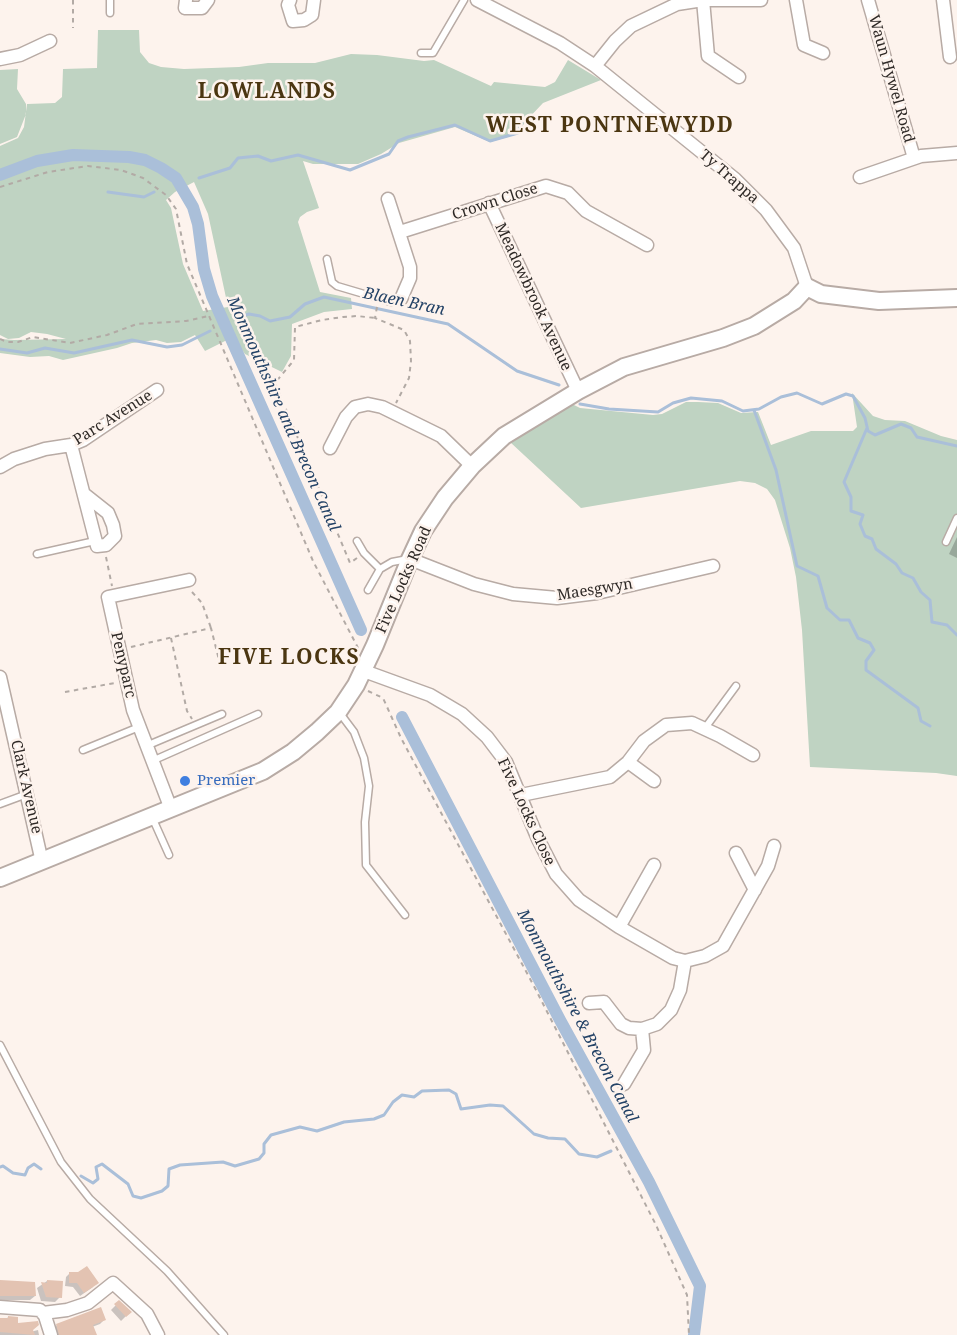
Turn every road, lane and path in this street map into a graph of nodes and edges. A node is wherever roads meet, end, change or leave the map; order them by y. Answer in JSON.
{"nodes":[{"id":1,"x":73,"y":0,"type":"edge"},
{"id":2,"x":110,"y":0,"type":"edge"},
{"id":3,"x":186,"y":0,"type":"edge"},
{"id":4,"x":207,"y":0,"type":"edge"},
{"id":5,"x":290,"y":0,"type":"edge"},
{"id":6,"x":314,"y":0,"type":"edge"},
{"id":7,"x":464,"y":0,"type":"edge"},
{"id":8,"x":477,"y":0,"type":"edge"},
{"id":9,"x":703,"y":0,"type":"edge"},
{"id":10,"x":761,"y":0,"type":"edge"},
{"id":11,"x":796,"y":0,"type":"edge"},
{"id":12,"x":868,"y":0,"type":"edge"},
{"id":13,"x":943,"y":0,"type":"edge"},
{"id":14,"x":110,"y":13,"type":"dead end"},
{"id":15,"x":74,"y":28,"type":"dead end"},
{"id":16,"x":50,"y":41,"type":"dead end"},
{"id":17,"x":421,"y":53,"type":"dead end"},
{"id":18,"x":823,"y":53,"type":"dead end"},
{"id":19,"x":950,"y":57,"type":"dead end"},
{"id":20,"x":0,"y":59,"type":"edge"},
{"id":21,"x":595,"y":66,"type":"junction"},
{"id":22,"x":739,"y":77,"type":"dead end"},
{"id":23,"x":957,"y":153,"type":"edge"},
{"id":24,"x":914,"y":158,"type":"junction"},
{"id":25,"x":860,"y":177,"type":"dead end"},
{"id":26,"x":0,"y":187,"type":"edge"},
{"id":27,"x":388,"y":200,"type":"dead end"},
{"id":28,"x":489,"y":203,"type":"junction"},
{"id":29,"x":400,"y":232,"type":"junction"},
{"id":30,"x":647,"y":245,"type":"dead end"},
{"id":31,"x":327,"y":259,"type":"dead end"},
{"id":32,"x":807,"y":287,"type":"junction"},
{"id":33,"x":957,"y":298,"type":"edge"},
{"id":34,"x":401,"y":299,"type":"joint"},
{"id":35,"x":377,"y":305,"type":"dead end"},
{"id":36,"x":209,"y":316,"type":"junction"},
{"id":37,"x":375,"y":318,"type":"junction"},
{"id":38,"x":0,"y":339,"type":"edge"},
{"id":39,"x":157,"y":390,"type":"dead end"},
{"id":40,"x":578,"y":391,"type":"junction"},
{"id":41,"x":391,"y":412,"type":"junction"},
{"id":42,"x":71,"y":445,"type":"junction"},
{"id":43,"x":330,"y":448,"type":"dead end"},
{"id":44,"x":472,"y":466,"type":"junction"},
{"id":45,"x":0,"y":467,"type":"edge"},
{"id":46,"x":84,"y":494,"type":"junction"},
{"id":47,"x":957,"y":518,"type":"edge"},
{"id":48,"x":357,"y":541,"type":"dead end"},
{"id":49,"x":946,"y":542,"type":"dead end"},
{"id":50,"x":99,"y":543,"type":"junction"},
{"id":51,"x":364,"y":553,"type":"junction"},
{"id":52,"x":37,"y":554,"type":"dead end"},
{"id":53,"x":410,"y":559,"type":"junction"},
{"id":54,"x":713,"y":566,"type":"dead end"},
{"id":55,"x":380,"y":569,"type":"junction"},
{"id":56,"x":186,"y":581,"type":"joint"},
{"id":57,"x":368,"y":590,"type":"dead end"},
{"id":58,"x":114,"y":595,"type":"junction"},
{"id":59,"x":212,"y":628,"type":"junction"},
{"id":60,"x":171,"y":638,"type":"junction"},
{"id":61,"x":119,"y":650,"type":"junction"},
{"id":62,"x":219,"y":660,"type":"dead end"},
{"id":63,"x":360,"y":670,"type":"junction"},
{"id":64,"x":0,"y":677,"type":"edge"},
{"id":65,"x":126,"y":681,"type":"junction"},
{"id":66,"x":736,"y":686,"type":"dead end"},
{"id":67,"x":64,"y":692,"type":"dead end"},
{"id":68,"x":338,"y":712,"type":"junction"},
{"id":69,"x":222,"y":714,"type":"dead end"},
{"id":70,"x":258,"y":714,"type":"dead end"},
{"id":71,"x":196,"y":725,"type":"junction"},
{"id":72,"x":139,"y":727,"type":"junction"},
{"id":73,"x":704,"y":729,"type":"junction"},
{"id":74,"x":146,"y":746,"type":"junction"},
{"id":75,"x":83,"y":750,"type":"dead end"},
{"id":76,"x":753,"y":755,"type":"dead end"},
{"id":77,"x":152,"y":761,"type":"junction"},
{"id":78,"x":628,"y":762,"type":"junction"},
{"id":79,"x":654,"y":781,"type":"dead end"},
{"id":80,"x":28,"y":794,"type":"junction"},
{"id":81,"x":521,"y":795,"type":"junction"},
{"id":82,"x":0,"y":804,"type":"edge"},
{"id":83,"x":171,"y":809,"type":"junction"},
{"id":84,"x":152,"y":817,"type":"junction"},
{"id":85,"x":774,"y":846,"type":"dead end"},
{"id":86,"x":736,"y":853,"type":"dead end"},
{"id":87,"x":169,"y":855,"type":"dead end"},
{"id":88,"x":42,"y":862,"type":"junction"},
{"id":89,"x":654,"y":865,"type":"dead end"},
{"id":90,"x":0,"y":878,"type":"edge"},
{"id":91,"x":755,"y":890,"type":"junction"},
{"id":92,"x":405,"y":915,"type":"dead end"},
{"id":93,"x":619,"y":927,"type":"junction"},
{"id":94,"x":685,"y":960,"type":"junction"},
{"id":95,"x":589,"y":1003,"type":"dead end"},
{"id":96,"x":642,"y":1029,"type":"junction"},
{"id":97,"x":0,"y":1045,"type":"edge"},
{"id":98,"x":624,"y":1084,"type":"dead end"},
{"id":99,"x":0,"y":1307,"type":"edge"},
{"id":100,"x":43,"y":1313,"type":"junction"},
{"id":101,"x":51,"y":1335,"type":"edge"},
{"id":102,"x":158,"y":1335,"type":"edge"},
{"id":103,"x":224,"y":1335,"type":"edge"},
{"id":104,"x":689,"y":1335,"type":"edge"}],
"edges":[{"from":1,"to":15,"type":"path"},
{"from":2,"to":14,"type":"lane"},
{"from":3,"to":4,"type":"street"},
{"from":5,"to":6,"type":"street"},
{"from":7,"to":17,"type":"lane"},
{"from":8,"to":21,"type":"street","name":"Ty Trappa"},
{"from":9,"to":10,"type":"street"},
{"from":9,"to":21,"type":"street"},
{"from":9,"to":22,"type":"street"},
{"from":11,"to":18,"type":"street"},
{"from":12,"to":24,"type":"street","name":"Waun Hywel Road"},
{"from":13,"to":19,"type":"street"},
{"from":16,"to":20,"type":"street"},
{"from":21,"to":32,"type":"street","name":"Ty Trappa"},
{"from":23,"to":24,"type":"street"},
{"from":24,"to":25,"type":"street"},
{"from":26,"to":36,"type":"path"},
{"from":27,"to":29,"type":"street"},
{"from":28,"to":29,"type":"street","name":"Crown Close"},
{"from":28,"to":30,"type":"street","name":"Crown Close"},
{"from":28,"to":40,"type":"street","name":"Meadowbrook Avenue"},
{"from":29,"to":34,"type":"street"},
{"from":31,"to":34,"type":"lane"},
{"from":32,"to":33,"type":"street"},
{"from":32,"to":40,"type":"street","name":"Five Locks Road"},
{"from":35,"to":37,"type":"path"},
{"from":36,"to":38,"type":"path"},
{"from":36,"to":63,"type":"path"},
{"from":37,"to":41,"type":"path"},
{"from":37,"to":51,"type":"path"},
{"from":39,"to":42,"type":"street","name":"Parc Avenue"},
{"from":40,"to":44,"type":"street","name":"Five Locks Road"},
{"from":41,"to":43,"type":"street"},
{"from":41,"to":44,"type":"street"},
{"from":42,"to":45,"type":"street","name":"Parc Avenue"},
{"from":42,"to":46,"type":"street"},
{"from":44,"to":53,"type":"street","name":"Five Locks Road"},
{"from":46,"to":50,"type":"street"},
{"from":46,"to":50,"type":"street"},
{"from":47,"to":49,"type":"lane"},
{"from":48,"to":51,"type":"lane"},
{"from":50,"to":52,"type":"lane"},
{"from":50,"to":58,"type":"path"},
{"from":51,"to":55,"type":"lane"},
{"from":53,"to":54,"type":"street","name":"Maesgwyn"},
{"from":53,"to":55,"type":"lane"},
{"from":53,"to":63,"type":"street","name":"Five Locks Road"},
{"from":55,"to":57,"type":"lane"},
{"from":56,"to":58,"type":"street"},
{"from":56,"to":59,"type":"path"},
{"from":58,"to":61,"type":"street","name":"Penyparc"},
{"from":59,"to":60,"type":"path"},
{"from":59,"to":62,"type":"path"},
{"from":60,"to":61,"type":"path"},
{"from":60,"to":71,"type":"path"},
{"from":61,"to":65,"type":"street","name":"Penyparc"},
{"from":63,"to":68,"type":"street","name":"Five Locks Road"},
{"from":63,"to":81,"type":"street","name":"Five Locks Close"},
{"from":63,"to":104,"type":"path"},
{"from":64,"to":80,"type":"street","name":"Clark Avenue"},
{"from":65,"to":67,"type":"path"},
{"from":65,"to":72,"type":"street","name":"Penyparc"},
{"from":66,"to":73,"type":"lane"},
{"from":68,"to":83,"type":"street","name":"Five Locks Road"},
{"from":68,"to":92,"type":"lane"},
{"from":69,"to":71,"type":"lane"},
{"from":70,"to":77,"type":"lane"},
{"from":71,"to":74,"type":"lane"},
{"from":72,"to":74,"type":"street","name":"Penyparc"},
{"from":72,"to":75,"type":"lane"},
{"from":73,"to":76,"type":"street"},
{"from":73,"to":78,"type":"street"},
{"from":74,"to":77,"type":"street","name":"Penyparc"},
{"from":77,"to":83,"type":"street","name":"Penyparc"},
{"from":78,"to":79,"type":"street"},
{"from":78,"to":81,"type":"street"},
{"from":80,"to":82,"type":"lane"},
{"from":80,"to":88,"type":"street","name":"Clark Avenue"},
{"from":81,"to":93,"type":"street","name":"Five Locks Close"},
{"from":83,"to":84,"type":"street","name":"Five Locks Road"},
{"from":84,"to":87,"type":"lane"},
{"from":84,"to":88,"type":"street","name":"Five Locks Road"},
{"from":85,"to":91,"type":"street"},
{"from":86,"to":91,"type":"street"},
{"from":88,"to":90,"type":"street","name":"Five Locks Road"},
{"from":89,"to":93,"type":"street"},
{"from":91,"to":94,"type":"street"},
{"from":93,"to":94,"type":"street","name":"Five Locks Close"},
{"from":94,"to":96,"type":"street"},
{"from":95,"to":96,"type":"street"},
{"from":96,"to":98,"type":"street"},
{"from":97,"to":103,"type":"lane"},
{"from":99,"to":100,"type":"street"},
{"from":100,"to":101,"type":"street"},
{"from":100,"to":102,"type":"street"}]}
